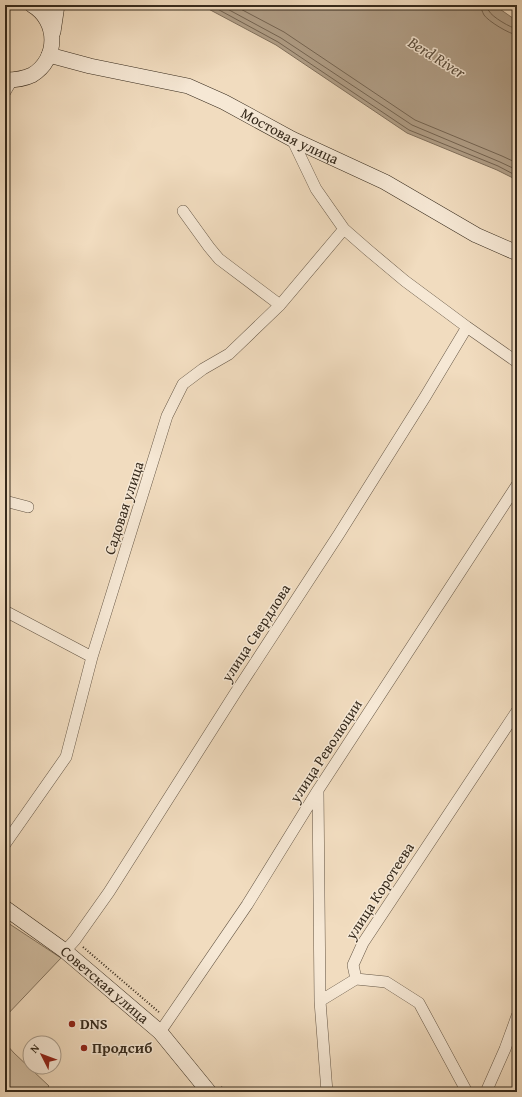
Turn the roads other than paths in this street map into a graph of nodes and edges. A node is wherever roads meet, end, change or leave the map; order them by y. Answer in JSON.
{"nodes":[{"id":1,"x":32,"y":5,"type":"edge"},
{"id":2,"x":57,"y":5,"type":"edge"},
{"id":3,"x":52,"y":39,"type":"junction"},
{"id":4,"x":49,"y":55,"type":"junction"},
{"id":5,"x":7,"y":84,"type":"edge"},
{"id":6,"x":292,"y":138,"type":"junction"},
{"id":7,"x":183,"y":211,"type":"dead end"},
{"id":8,"x":344,"y":229,"type":"junction"},
{"id":9,"x":517,"y":253,"type":"edge"},
{"id":10,"x":280,"y":305,"type":"junction"},
{"id":11,"x":467,"y":327,"type":"junction"},
{"id":12,"x":517,"y":362,"type":"edge"},
{"id":13,"x":517,"y":485,"type":"edge"},
{"id":14,"x":5,"y":501,"type":"edge"},
{"id":15,"x":28,"y":507,"type":"dead end"},
{"id":16,"x":5,"y":611,"type":"edge"},
{"id":17,"x":92,"y":656,"type":"junction"},
{"id":18,"x":517,"y":711,"type":"edge"},
{"id":19,"x":318,"y":790,"type":"junction"},
{"id":20,"x":5,"y":844,"type":"edge"},
{"id":21,"x":5,"y":908,"type":"edge"},
{"id":22,"x":65,"y":951,"type":"junction"},
{"id":23,"x":356,"y":979,"type":"junction"},
{"id":24,"x":320,"y":1001,"type":"junction"},
{"id":25,"x":517,"y":1016,"type":"edge"},
{"id":26,"x":160,"y":1032,"type":"junction"},
{"id":27,"x":209,"y":1092,"type":"edge"},
{"id":28,"x":327,"y":1092,"type":"edge"},
{"id":29,"x":467,"y":1092,"type":"edge"},
{"id":30,"x":486,"y":1092,"type":"edge"}],
"edges":[{"from":1,"to":3,"type":"street"},
{"from":2,"to":3,"type":"street"},
{"from":3,"to":4,"type":"street"},
{"from":4,"to":5,"type":"street"},
{"from":4,"to":6,"type":"street","name":"Мостовая улица"},
{"from":6,"to":8,"type":"street"},
{"from":6,"to":9,"type":"street","name":"Мостовая улица"},
{"from":7,"to":10,"type":"street"},
{"from":8,"to":10,"type":"street","name":"Садовая улица"},
{"from":8,"to":11,"type":"street"},
{"from":10,"to":17,"type":"street","name":"Садовая улица"},
{"from":11,"to":12,"type":"street"},
{"from":11,"to":22,"type":"street","name":"улица Свердлова"},
{"from":13,"to":19,"type":"street","name":"улица Революции"},
{"from":14,"to":15,"type":"street"},
{"from":16,"to":17,"type":"street"},
{"from":17,"to":20,"type":"street","name":"Садовая улица"},
{"from":18,"to":23,"type":"street","name":"улица Коротеева"},
{"from":19,"to":24,"type":"street"},
{"from":19,"to":26,"type":"street","name":"улица Революции"},
{"from":21,"to":22,"type":"street","name":"Советская улица"},
{"from":22,"to":26,"type":"street","name":"Советская улица"},
{"from":23,"to":24,"type":"street"},
{"from":23,"to":29,"type":"street"},
{"from":24,"to":28,"type":"street"},
{"from":25,"to":30,"type":"street"},
{"from":26,"to":27,"type":"street","name":"Советская улица"}]}
